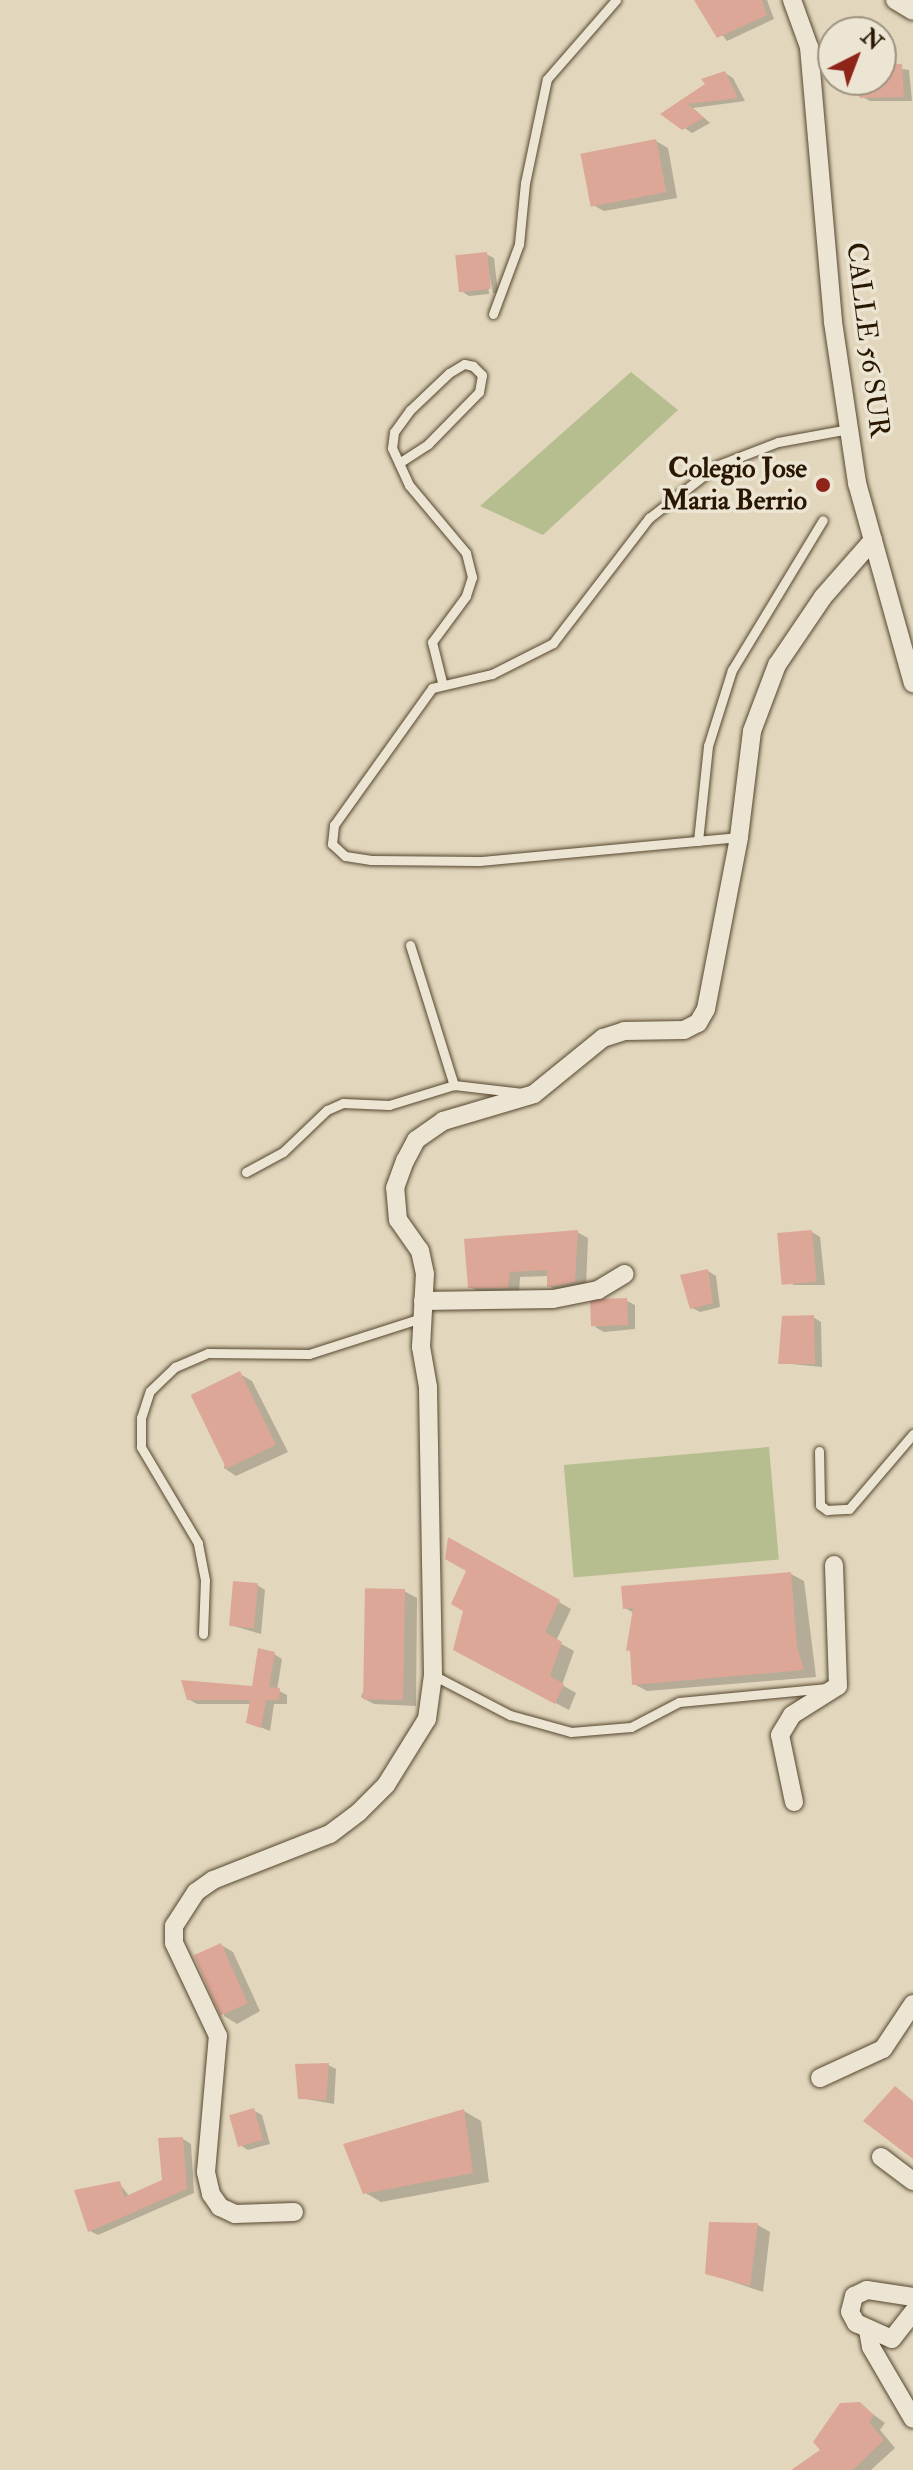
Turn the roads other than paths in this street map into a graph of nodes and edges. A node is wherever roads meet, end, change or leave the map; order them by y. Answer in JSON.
{"nodes":[{"id":1,"x":616,"y":0,"type":"edge"},
{"id":2,"x":792,"y":0,"type":"edge"},
{"id":3,"x":895,"y":0,"type":"edge"},
{"id":4,"x":913,"y":11,"type":"edge"},
{"id":5,"x":493,"y":314,"type":"dead end"},
{"id":6,"x":849,"y":429,"type":"junction"},
{"id":7,"x":399,"y":463,"type":"junction"},
{"id":8,"x":823,"y":520,"type":"dead end"},
{"id":9,"x":873,"y":540,"type":"junction"},
{"id":10,"x":909,"y":638,"type":"edge"},
{"id":11,"x":442,"y":682,"type":"junction"},
{"id":12,"x":913,"y":683,"type":"edge"},
{"id":13,"x":739,"y":837,"type":"junction"},
{"id":14,"x":698,"y":841,"type":"junction"},
{"id":15,"x":410,"y":945,"type":"dead end"},
{"id":16,"x":454,"y":1085,"type":"junction"},
{"id":17,"x":534,"y":1094,"type":"junction"},
{"id":18,"x":246,"y":1172,"type":"dead end"},
{"id":19,"x":625,"y":1274,"type":"dead end"},
{"id":20,"x":422,"y":1310,"type":"junction"},
{"id":21,"x":913,"y":1434,"type":"edge"},
{"id":22,"x":819,"y":1451,"type":"dead end"},
{"id":23,"x":834,"y":1565,"type":"dead end"},
{"id":24,"x":203,"y":1634,"type":"dead end"},
{"id":25,"x":433,"y":1675,"type":"junction"},
{"id":26,"x":838,"y":1686,"type":"junction"},
{"id":27,"x":794,"y":1802,"type":"dead end"},
{"id":28,"x":913,"y":2004,"type":"edge"},
{"id":29,"x":820,"y":2078,"type":"dead end"},
{"id":30,"x":881,"y":2157,"type":"dead end"},
{"id":31,"x":913,"y":2181,"type":"edge"},
{"id":32,"x":294,"y":2212,"type":"dead end"},
{"id":33,"x":913,"y":2297,"type":"edge"},
{"id":34,"x":913,"y":2312,"type":"edge"},
{"id":35,"x":868,"y":2330,"type":"junction"},
{"id":36,"x":913,"y":2419,"type":"edge"}],
"edges":[{"from":1,"to":5,"type":"lane"},
{"from":2,"to":6,"type":"street","name":"CALLE 56 SUR"},
{"from":3,"to":4,"type":"street"},
{"from":6,"to":9,"type":"street","name":"CALLE 56 SUR"},
{"from":6,"to":11,"type":"lane"},
{"from":7,"to":7,"type":"lane"},
{"from":7,"to":11,"type":"lane"},
{"from":8,"to":14,"type":"lane"},
{"from":9,"to":10,"type":"street","name":"CALLE 56 SUR"},
{"from":9,"to":13,"type":"street"},
{"from":10,"to":12,"type":"street","name":"CALLE 56 SUR"},
{"from":11,"to":14,"type":"lane"},
{"from":13,"to":14,"type":"lane"},
{"from":13,"to":17,"type":"street"},
{"from":15,"to":16,"type":"lane"},
{"from":16,"to":17,"type":"lane"},
{"from":16,"to":18,"type":"lane"},
{"from":17,"to":20,"type":"street"},
{"from":19,"to":20,"type":"street"},
{"from":20,"to":24,"type":"lane"},
{"from":20,"to":25,"type":"street"},
{"from":21,"to":22,"type":"lane"},
{"from":23,"to":26,"type":"street"},
{"from":25,"to":26,"type":"lane"},
{"from":25,"to":32,"type":"street"},
{"from":26,"to":27,"type":"street"},
{"from":28,"to":29,"type":"street"},
{"from":30,"to":31,"type":"street"},
{"from":33,"to":35,"type":"street"},
{"from":34,"to":35,"type":"street"},
{"from":35,"to":36,"type":"street"}]}
